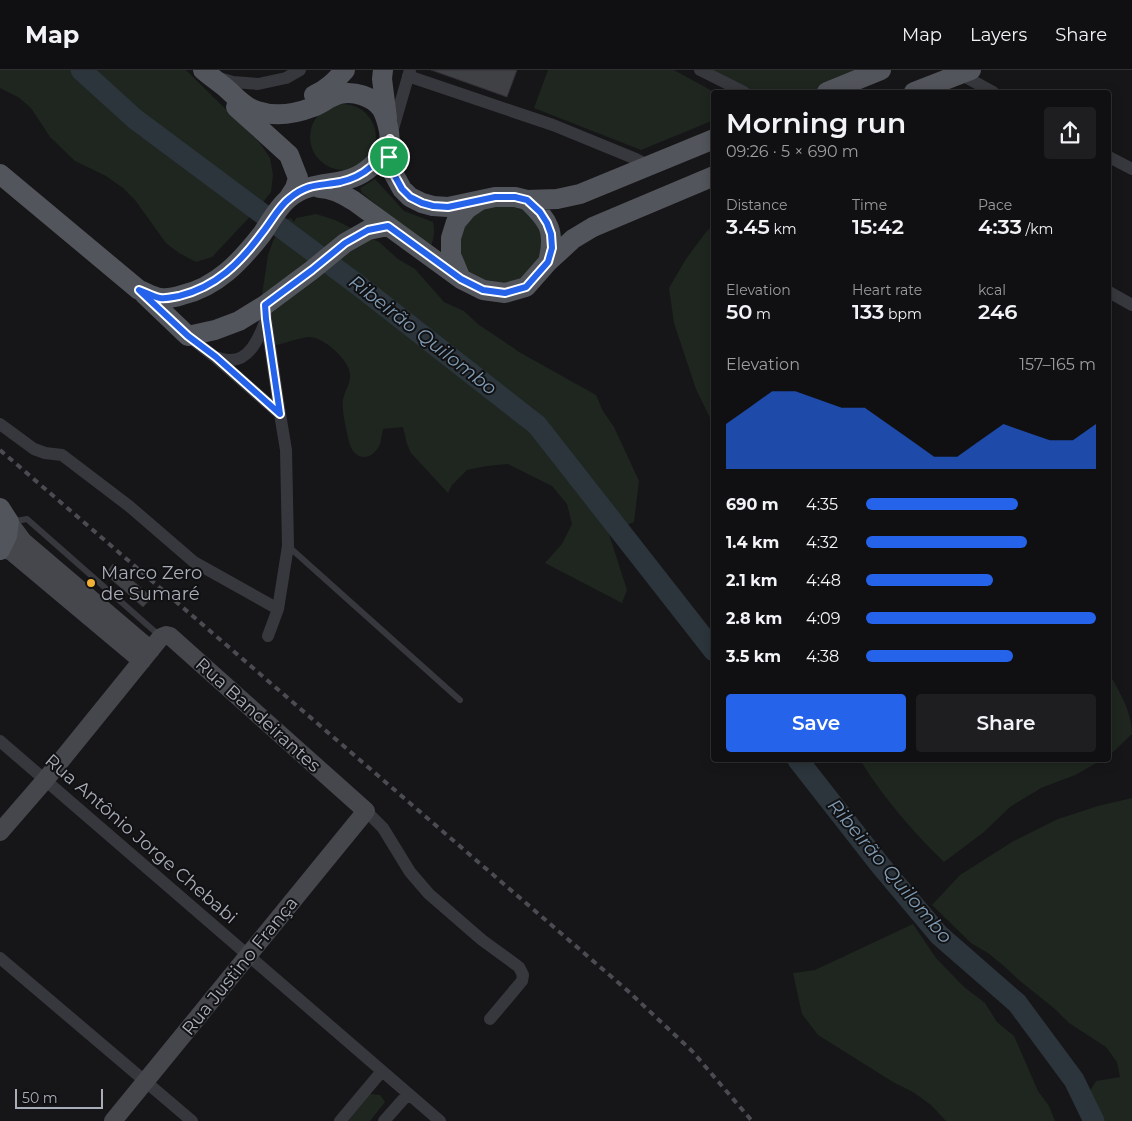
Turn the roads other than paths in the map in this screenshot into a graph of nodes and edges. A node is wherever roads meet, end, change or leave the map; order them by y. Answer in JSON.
{"nodes":[{"id":1,"x":300,"y":70,"type":"edge"},
{"id":2,"x":345,"y":70,"type":"edge"},
{"id":3,"x":383,"y":70,"type":"edge"},
{"id":4,"x":700,"y":70,"type":"edge"},
{"id":5,"x":881,"y":70,"type":"edge"},
{"id":6,"x":205,"y":72,"type":"edge"},
{"id":7,"x":965,"y":72,"type":"edge"},
{"id":8,"x":409,"y":73,"type":"edge"},
{"id":9,"x":226,"y":88,"type":"junction"},
{"id":10,"x":740,"y":90,"type":"edge"},
{"id":11,"x":832,"y":90,"type":"edge"},
{"id":12,"x":919,"y":90,"type":"edge"},
{"id":13,"x":989,"y":90,"type":"edge"},
{"id":14,"x":388,"y":131,"type":"junction"},
{"id":15,"x":711,"y":140,"type":"edge"},
{"id":16,"x":1111,"y":157,"type":"edge"},
{"id":17,"x":650,"y":166,"type":"junction"},
{"id":18,"x":1132,"y":169,"type":"edge"},
{"id":19,"x":0,"y":174,"type":"edge"},
{"id":20,"x":711,"y":177,"type":"edge"},
{"id":21,"x":290,"y":199,"type":"junction"},
{"id":22,"x":481,"y":200,"type":"junction"},
{"id":23,"x":527,"y":200,"type":"junction"},
{"id":24,"x":388,"y":226,"type":"junction"},
{"id":25,"x":548,"y":262,"type":"junction"},
{"id":26,"x":461,"y":279,"type":"junction"},
{"id":27,"x":139,"y":290,"type":"junction"},
{"id":28,"x":1111,"y":293,"type":"edge"},
{"id":29,"x":1132,"y":305,"type":"edge"},
{"id":30,"x":265,"y":312,"type":"junction"},
{"id":31,"x":188,"y":336,"type":"junction"},
{"id":32,"x":216,"y":357,"type":"junction"},
{"id":33,"x":280,"y":414,"type":"junction"},
{"id":34,"x":0,"y":424,"type":"edge"},
{"id":35,"x":5,"y":515,"type":"edge"},
{"id":36,"x":288,"y":546,"type":"junction"},
{"id":37,"x":1,"y":548,"type":"edge"},
{"id":38,"x":278,"y":609,"type":"junction"},
{"id":39,"x":268,"y":636,"type":"dead end"},
{"id":40,"x":152,"y":650,"type":"junction"},
{"id":41,"x":460,"y":700,"type":"dead end"},
{"id":42,"x":0,"y":741,"type":"edge"},
{"id":43,"x":46,"y":780,"type":"junction"},
{"id":44,"x":366,"y":811,"type":"junction"},
{"id":45,"x":0,"y":832,"type":"edge"},
{"id":46,"x":249,"y":955,"type":"junction"},
{"id":47,"x":0,"y":958,"type":"edge"},
{"id":48,"x":490,"y":1019,"type":"dead end"},
{"id":49,"x":382,"y":1071,"type":"junction"},
{"id":50,"x":146,"y":1081,"type":"junction"},
{"id":51,"x":408,"y":1094,"type":"junction"},
{"id":52,"x":113,"y":1121,"type":"edge"},
{"id":53,"x":192,"y":1121,"type":"edge"},
{"id":54,"x":340,"y":1121,"type":"edge"},
{"id":55,"x":384,"y":1121,"type":"edge"},
{"id":56,"x":440,"y":1121,"type":"edge"}],
"edges":[{"from":1,"to":6,"type":"street"},
{"from":2,"to":9,"type":"main road"},
{"from":3,"to":14,"type":"main road"},
{"from":4,"to":10,"type":"street"},
{"from":5,"to":11,"type":"main road"},
{"from":6,"to":9,"type":"main road"},
{"from":6,"to":21,"type":"main road"},
{"from":7,"to":12,"type":"main road"},
{"from":7,"to":13,"type":"street"},
{"from":8,"to":14,"type":"street"},
{"from":8,"to":17,"type":"street"},
{"from":9,"to":14,"type":"main road"},
{"from":14,"to":21,"type":"main road"},
{"from":14,"to":22,"type":"main road"},
{"from":15,"to":17,"type":"main road"},
{"from":16,"to":18,"type":"street"},
{"from":17,"to":23,"type":"main road"},
{"from":19,"to":27,"type":"main road"},
{"from":20,"to":25,"type":"main road"},
{"from":21,"to":24,"type":"main road"},
{"from":21,"to":27,"type":"main road"},
{"from":22,"to":23,"type":"main road"},
{"from":22,"to":26,"type":"main road"},
{"from":23,"to":25,"type":"main road"},
{"from":24,"to":26,"type":"main road"},
{"from":24,"to":30,"type":"main road"},
{"from":25,"to":26,"type":"main road"},
{"from":27,"to":31,"type":"main road"},
{"from":28,"to":29,"type":"street"},
{"from":30,"to":31,"type":"main road"},
{"from":30,"to":32,"type":"street"},
{"from":30,"to":33,"type":"street"},
{"from":31,"to":32,"type":"street"},
{"from":32,"to":33,"type":"street"},
{"from":33,"to":36,"type":"street"},
{"from":34,"to":38,"type":"street"},
{"from":35,"to":37,"type":"main road"},
{"from":35,"to":40,"type":"street"},
{"from":36,"to":38,"type":"street"},
{"from":36,"to":41,"type":"lane"},
{"from":37,"to":40,"type":"street"},
{"from":38,"to":39,"type":"street"},
{"from":40,"to":43,"type":"street"},
{"from":40,"to":44,"type":"street","name":"Rua Bandeirantes"},
{"from":42,"to":43,"type":"street","name":"Rua Antônio Jorge Chebabi"},
{"from":43,"to":45,"type":"street"},
{"from":43,"to":46,"type":"street","name":"Rua Antônio Jorge Chebabi"},
{"from":44,"to":46,"type":"street","name":"Rua Justino França"},
{"from":44,"to":48,"type":"street"},
{"from":46,"to":49,"type":"street","name":"Rua Antônio Jorge Chebabi"},
{"from":46,"to":50,"type":"street","name":"Rua Justino França"},
{"from":47,"to":50,"type":"street"},
{"from":49,"to":51,"type":"street","name":"Rua Antônio Jorge Chebabi"},
{"from":49,"to":54,"type":"street"},
{"from":50,"to":52,"type":"street","name":"Rua Justino França"},
{"from":50,"to":53,"type":"street"},
{"from":51,"to":55,"type":"street"},
{"from":51,"to":56,"type":"street","name":"Rua Antônio Jorge Chebabi"}]}
